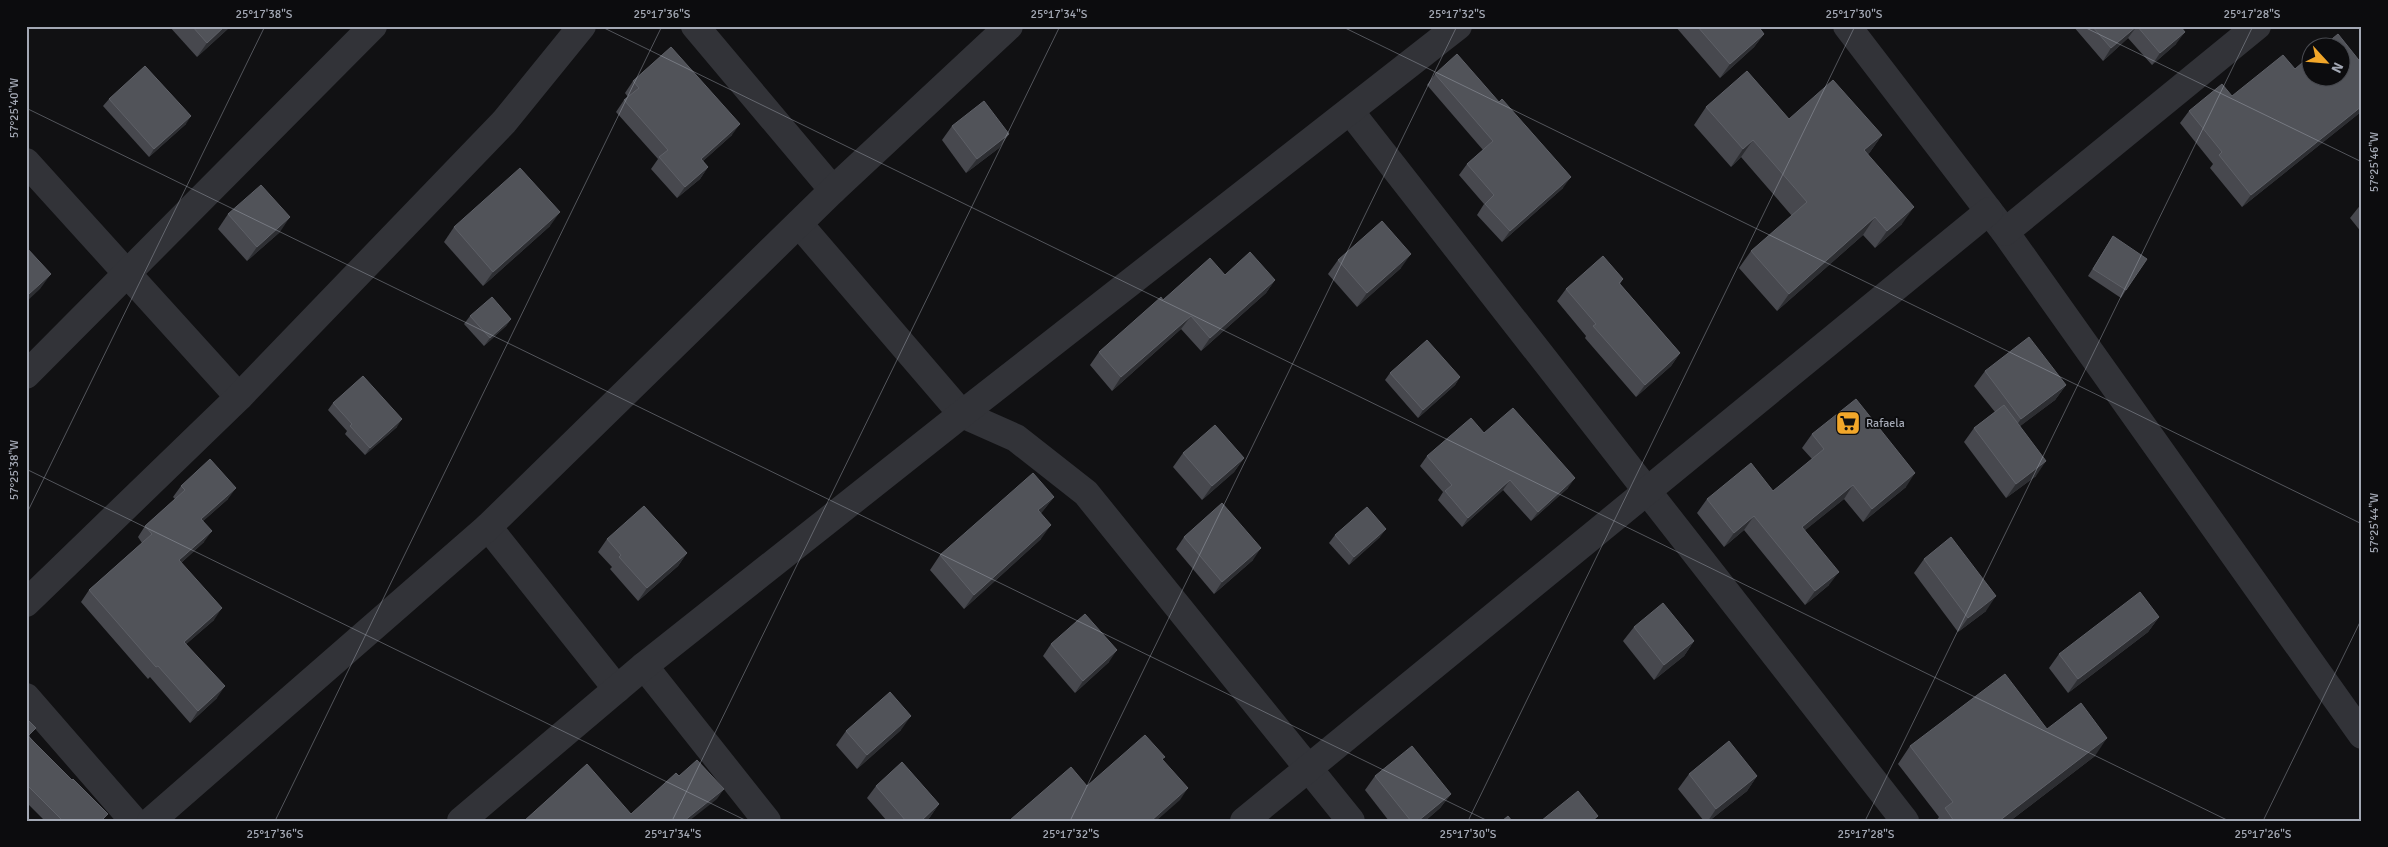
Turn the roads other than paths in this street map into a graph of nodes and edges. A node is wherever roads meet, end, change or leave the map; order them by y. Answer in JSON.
{"nodes":[{"id":1,"x":373,"y":26,"type":"edge"},
{"id":2,"x":582,"y":26,"type":"edge"},
{"id":3,"x":696,"y":26,"type":"edge"},
{"id":4,"x":1009,"y":26,"type":"edge"},
{"id":5,"x":1458,"y":26,"type":"edge"},
{"id":6,"x":1847,"y":26,"type":"edge"},
{"id":7,"x":2257,"y":26,"type":"edge"},
{"id":8,"x":1350,"y":111,"type":"junction"},
{"id":9,"x":26,"y":162,"type":"edge"},
{"id":10,"x":833,"y":190,"type":"junction"},
{"id":11,"x":1997,"y":221,"type":"junction"},
{"id":12,"x":799,"y":224,"type":"junction"},
{"id":13,"x":126,"y":272,"type":"junction"},
{"id":14,"x":26,"y":375,"type":"edge"},
{"id":15,"x":239,"y":397,"type":"junction"},
{"id":16,"x":962,"y":414,"type":"junction"},
{"id":17,"x":1647,"y":492,"type":"junction"},
{"id":18,"x":488,"y":527,"type":"junction"},
{"id":19,"x":26,"y":604,"type":"edge"},
{"id":20,"x":644,"y":666,"type":"junction"},
{"id":21,"x":617,"y":689,"type":"junction"},
{"id":22,"x":26,"y":697,"type":"edge"},
{"id":23,"x":2362,"y":734,"type":"edge"},
{"id":24,"x":1308,"y":769,"type":"junction"},
{"id":25,"x":134,"y":821,"type":"edge"},
{"id":26,"x":151,"y":821,"type":"edge"},
{"id":27,"x":461,"y":821,"type":"edge"},
{"id":28,"x":767,"y":821,"type":"edge"},
{"id":29,"x":1244,"y":821,"type":"edge"},
{"id":30,"x":1351,"y":821,"type":"edge"},
{"id":31,"x":1905,"y":821,"type":"edge"}],
"edges":[{"from":1,"to":13,"type":"street"},
{"from":2,"to":15,"type":"street"},
{"from":3,"to":10,"type":"street"},
{"from":4,"to":10,"type":"street"},
{"from":5,"to":8,"type":"street"},
{"from":6,"to":11,"type":"street"},
{"from":7,"to":11,"type":"street"},
{"from":8,"to":16,"type":"street"},
{"from":8,"to":17,"type":"street"},
{"from":9,"to":13,"type":"street"},
{"from":10,"to":12,"type":"street"},
{"from":11,"to":17,"type":"street"},
{"from":11,"to":23,"type":"street"},
{"from":12,"to":16,"type":"street"},
{"from":12,"to":18,"type":"street"},
{"from":13,"to":14,"type":"street"},
{"from":13,"to":15,"type":"street"},
{"from":15,"to":19,"type":"street"},
{"from":16,"to":20,"type":"street"},
{"from":16,"to":24,"type":"street"},
{"from":17,"to":24,"type":"street"},
{"from":17,"to":31,"type":"street"},
{"from":18,"to":21,"type":"street"},
{"from":18,"to":26,"type":"street"},
{"from":20,"to":21,"type":"street"},
{"from":20,"to":28,"type":"street"},
{"from":21,"to":27,"type":"street"},
{"from":22,"to":25,"type":"street"},
{"from":24,"to":29,"type":"street"},
{"from":24,"to":30,"type":"street"}]}
